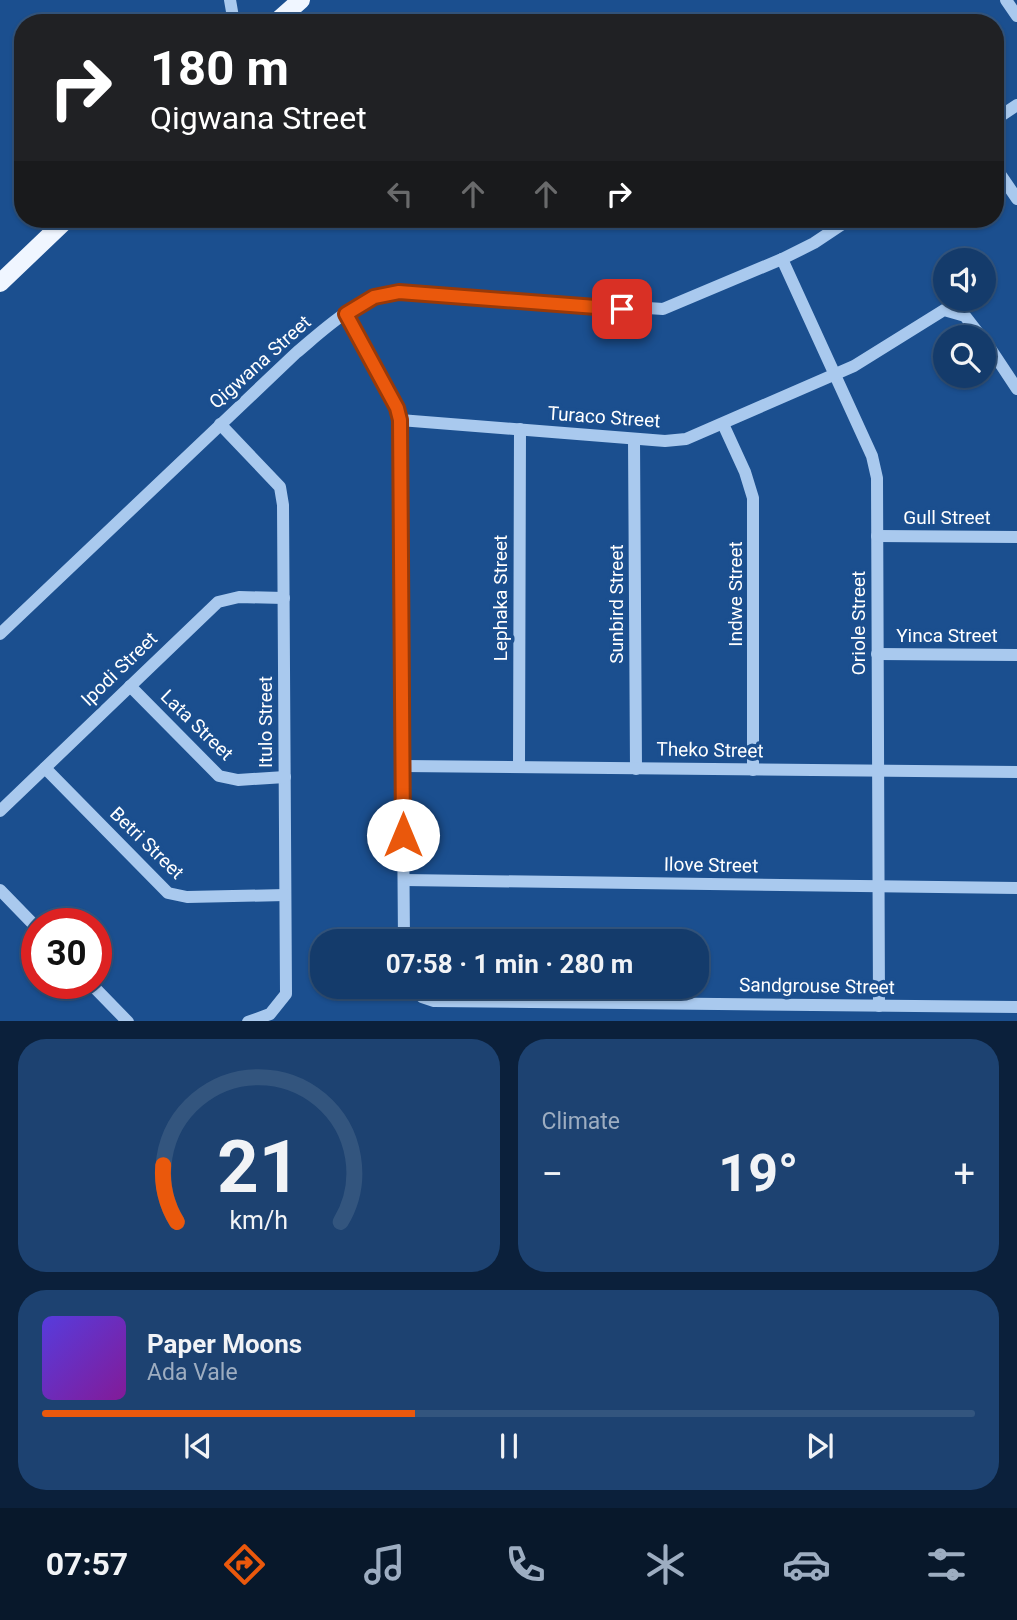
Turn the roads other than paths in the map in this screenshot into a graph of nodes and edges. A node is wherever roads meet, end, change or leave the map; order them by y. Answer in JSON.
{"nodes":[{"id":1,"x":301,"y":0,"type":"edge"},
{"id":2,"x":1006,"y":0,"type":"edge"},
{"id":3,"x":285,"y":14,"type":"edge"},
{"id":4,"x":1017,"y":16,"type":"edge"},
{"id":5,"x":1004,"y":180,"type":"edge"},
{"id":6,"x":1017,"y":199,"type":"edge"},
{"id":7,"x":58,"y":228,"type":"edge"},
{"id":8,"x":836,"y":228,"type":"edge"},
{"id":9,"x":782,"y":259,"type":"junction"},
{"id":10,"x":0,"y":283,"type":"edge"},
{"id":11,"x":346,"y":314,"type":"junction"},
{"id":12,"x":972,"y":325,"type":"edge"},
{"id":13,"x":996,"y":358,"type":"edge"},
{"id":14,"x":834,"y":374,"type":"junction"},
{"id":15,"x":1017,"y":389,"type":"edge"},
{"id":16,"x":400,"y":420,"type":"junction"},
{"id":17,"x":220,"y":424,"type":"junction"},
{"id":18,"x":723,"y":424,"type":"junction"},
{"id":19,"x":520,"y":429,"type":"junction"},
{"id":20,"x":634,"y":439,"type":"junction"},
{"id":21,"x":877,"y":536,"type":"junction"},
{"id":22,"x":1017,"y":537,"type":"edge"},
{"id":23,"x":284,"y":598,"type":"junction"},
{"id":24,"x":0,"y":634,"type":"edge"},
{"id":25,"x":877,"y":654,"type":"junction"},
{"id":26,"x":1017,"y":655,"type":"edge"},
{"id":27,"x":130,"y":686,"type":"junction"},
{"id":28,"x":403,"y":766,"type":"junction"},
{"id":29,"x":519,"y":767,"type":"junction"},
{"id":30,"x":45,"y":768,"type":"junction"},
{"id":31,"x":636,"y":769,"type":"junction"},
{"id":32,"x":753,"y":770,"type":"junction"},
{"id":33,"x":878,"y":771,"type":"junction"},
{"id":34,"x":1017,"y":772,"type":"edge"},
{"id":35,"x":285,"y":777,"type":"junction"},
{"id":36,"x":0,"y":811,"type":"edge"},
{"id":37,"x":404,"y":880,"type":"junction"},
{"id":38,"x":878,"y":887,"type":"junction"},
{"id":39,"x":1017,"y":888,"type":"edge"},
{"id":40,"x":0,"y":890,"type":"edge"},
{"id":41,"x":285,"y":895,"type":"junction"},
{"id":42,"x":21,"y":912,"type":"edge"},
{"id":43,"x":404,"y":929,"type":"edge"},
{"id":44,"x":106,"y":999,"type":"edge"},
{"id":45,"x":428,"y":999,"type":"edge"},
{"id":46,"x":879,"y":1006,"type":"junction"},
{"id":47,"x":1017,"y":1007,"type":"edge"},
{"id":48,"x":128,"y":1021,"type":"edge"},
{"id":49,"x":248,"y":1021,"type":"edge"}],
"edges":[{"from":1,"to":3,"type":"main road"},
{"from":2,"to":4,"type":"street"},
{"from":5,"to":6,"type":"street"},
{"from":7,"to":10,"type":"main road"},
{"from":8,"to":9,"type":"street","name":"Qigwana Street"},
{"from":9,"to":11,"type":"street","name":"Qigwana Street"},
{"from":9,"to":14,"type":"street","name":"Oriole Street"},
{"from":11,"to":16,"type":"street"},
{"from":11,"to":17,"type":"street","name":"Qigwana Street"},
{"from":12,"to":14,"type":"street"},
{"from":13,"to":15,"type":"street"},
{"from":14,"to":18,"type":"street","name":"Turaco Street"},
{"from":14,"to":21,"type":"street","name":"Oriole Street"},
{"from":16,"to":19,"type":"street","name":"Turaco Street"},
{"from":16,"to":28,"type":"street"},
{"from":17,"to":23,"type":"street","name":"Itulo Street"},
{"from":17,"to":24,"type":"street","name":"Qigwana Street"},
{"from":18,"to":20,"type":"street","name":"Turaco Street"},
{"from":18,"to":32,"type":"street","name":"Indwe Street"},
{"from":19,"to":20,"type":"street","name":"Turaco Street"},
{"from":19,"to":29,"type":"street","name":"Lephaka Street"},
{"from":20,"to":31,"type":"street","name":"Sunbird Street"},
{"from":21,"to":22,"type":"street","name":"Gull Street"},
{"from":21,"to":25,"type":"street","name":"Oriole Street"},
{"from":23,"to":27,"type":"street","name":"Ipodi Street"},
{"from":23,"to":35,"type":"street","name":"Itulo Street"},
{"from":25,"to":26,"type":"street","name":"Yinca Street"},
{"from":25,"to":33,"type":"street","name":"Oriole Street"},
{"from":27,"to":30,"type":"street","name":"Ipodi Street"},
{"from":27,"to":35,"type":"street","name":"Lata Street"},
{"from":28,"to":29,"type":"street","name":"Theko Street"},
{"from":28,"to":37,"type":"street"},
{"from":29,"to":31,"type":"street","name":"Theko Street"},
{"from":30,"to":36,"type":"street","name":"Ipodi Street"},
{"from":30,"to":41,"type":"street","name":"Betri Street"},
{"from":31,"to":32,"type":"street","name":"Theko Street"},
{"from":32,"to":33,"type":"street","name":"Theko Street"},
{"from":33,"to":34,"type":"street","name":"Theko Street"},
{"from":33,"to":38,"type":"street","name":"Oriole Street"},
{"from":35,"to":41,"type":"street","name":"Itulo Street"},
{"from":37,"to":38,"type":"street","name":"Ilove Street"},
{"from":37,"to":43,"type":"street"},
{"from":38,"to":39,"type":"street","name":"Ilove Street"},
{"from":38,"to":46,"type":"street","name":"Oriole Street"},
{"from":40,"to":42,"type":"street"},
{"from":41,"to":49,"type":"street","name":"Itulo Street"},
{"from":44,"to":48,"type":"street"},
{"from":45,"to":46,"type":"street","name":"Sandgrouse Street"},
{"from":46,"to":47,"type":"street","name":"Sandgrouse Street"}]}
